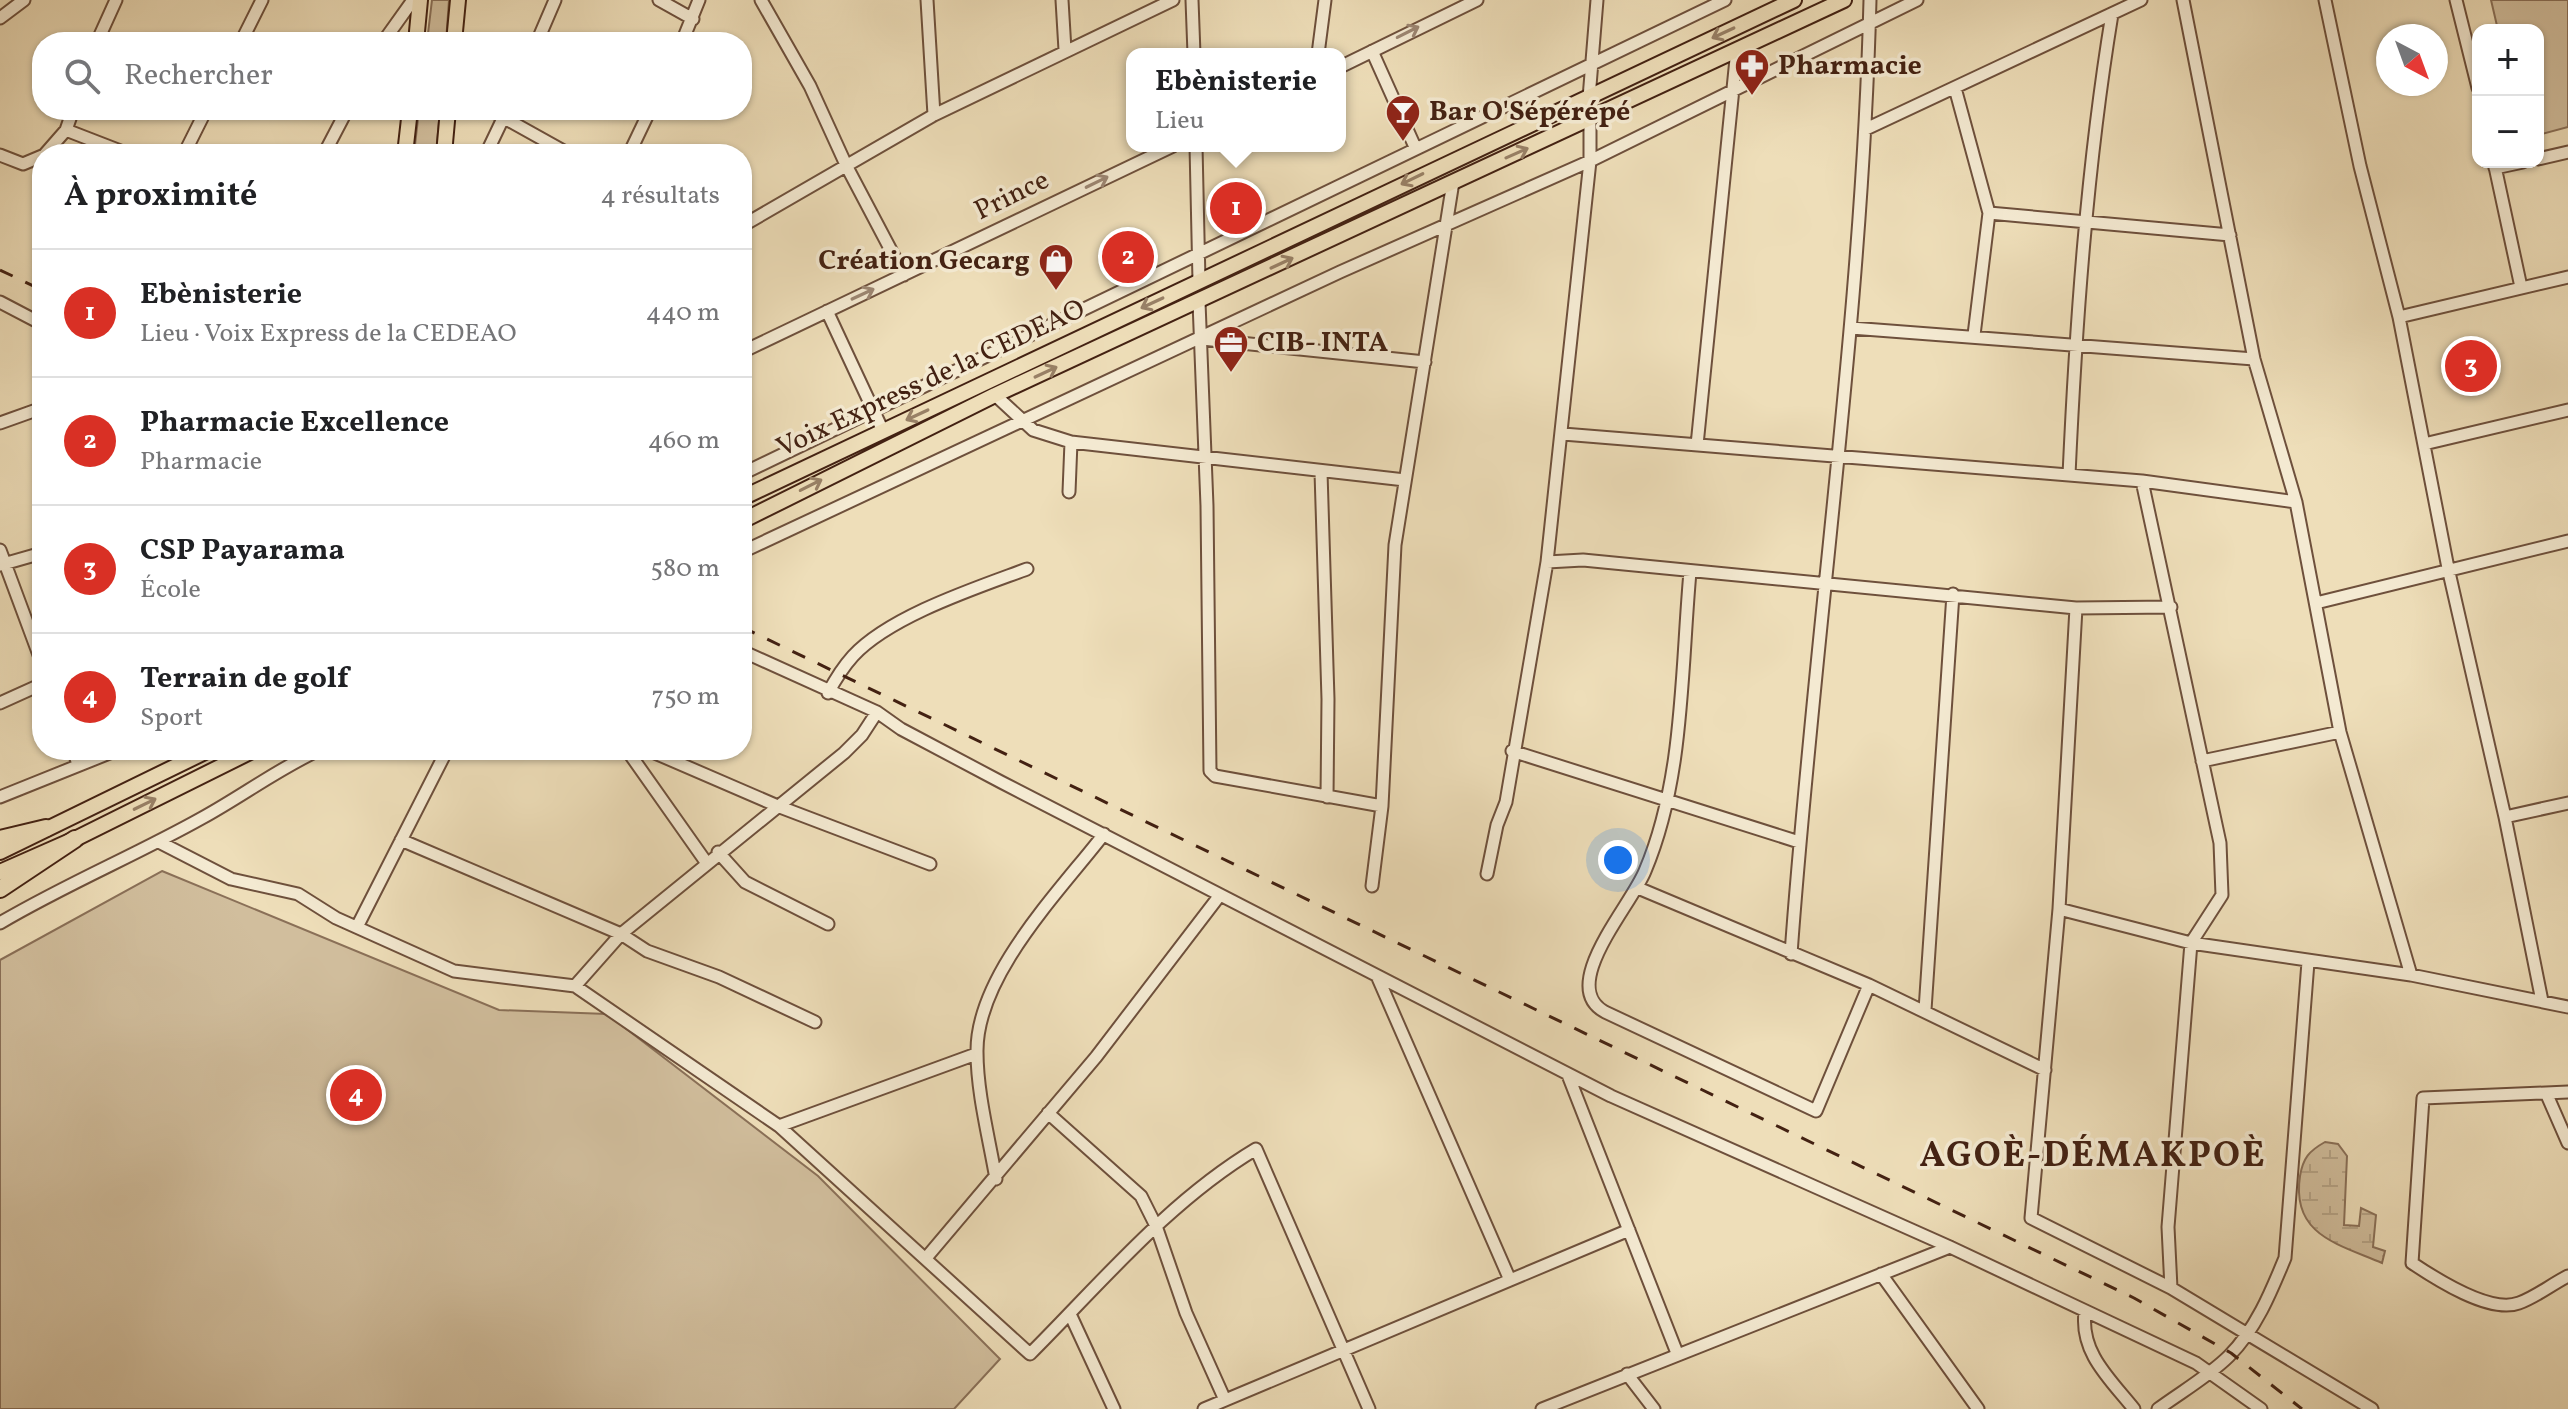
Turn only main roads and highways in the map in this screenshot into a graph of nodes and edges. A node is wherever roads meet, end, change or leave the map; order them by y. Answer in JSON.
{"nodes":[{"id":1,"x":420,"y":0,"type":"edge"},
{"id":2,"x":458,"y":0,"type":"edge"},
{"id":3,"x":1794,"y":0,"type":"edge"},
{"id":4,"x":1844,"y":0,"type":"edge"},
{"id":5,"x":417,"y":32,"type":"edge"},
{"id":6,"x":455,"y":32,"type":"edge"},
{"id":7,"x":409,"y":120,"type":"edge"},
{"id":8,"x":447,"y":120,"type":"edge"},
{"id":9,"x":406,"y":144,"type":"edge"},
{"id":10,"x":445,"y":144,"type":"edge"},
{"id":11,"x":752,"y":493,"type":"edge"},
{"id":12,"x":752,"y":516,"type":"edge"},
{"id":13,"x":188,"y":760,"type":"edge"},
{"id":14,"x":234,"y":760,"type":"edge"},
{"id":15,"x":46,"y":828,"type":"junction"},
{"id":16,"x":0,"y":839,"type":"edge"},
{"id":17,"x":75,"y":839,"type":"junction"},
{"id":18,"x":0,"y":852,"type":"edge"},
{"id":19,"x":0,"y":872,"type":"edge"},
{"id":20,"x":0,"y":889,"type":"edge"}],
"edges":[{"from":1,"to":5,"type":"main road"},
{"from":2,"to":6,"type":"main road"},
{"from":3,"to":11,"type":"main road","name":"Voix Express de la CEDEAO","one_way":true},
{"from":12,"to":4,"type":"main road","one_way":true},
{"from":7,"to":9,"type":"main road"},
{"from":8,"to":10,"type":"main road"},
{"from":13,"to":15,"type":"main road"},
{"from":17,"to":14,"type":"main road","one_way":true},
{"from":15,"to":16,"type":"highway"},
{"from":15,"to":18,"type":"main road"},
{"from":17,"to":19,"type":"main road"},
{"from":17,"to":20,"type":"highway"}]}
